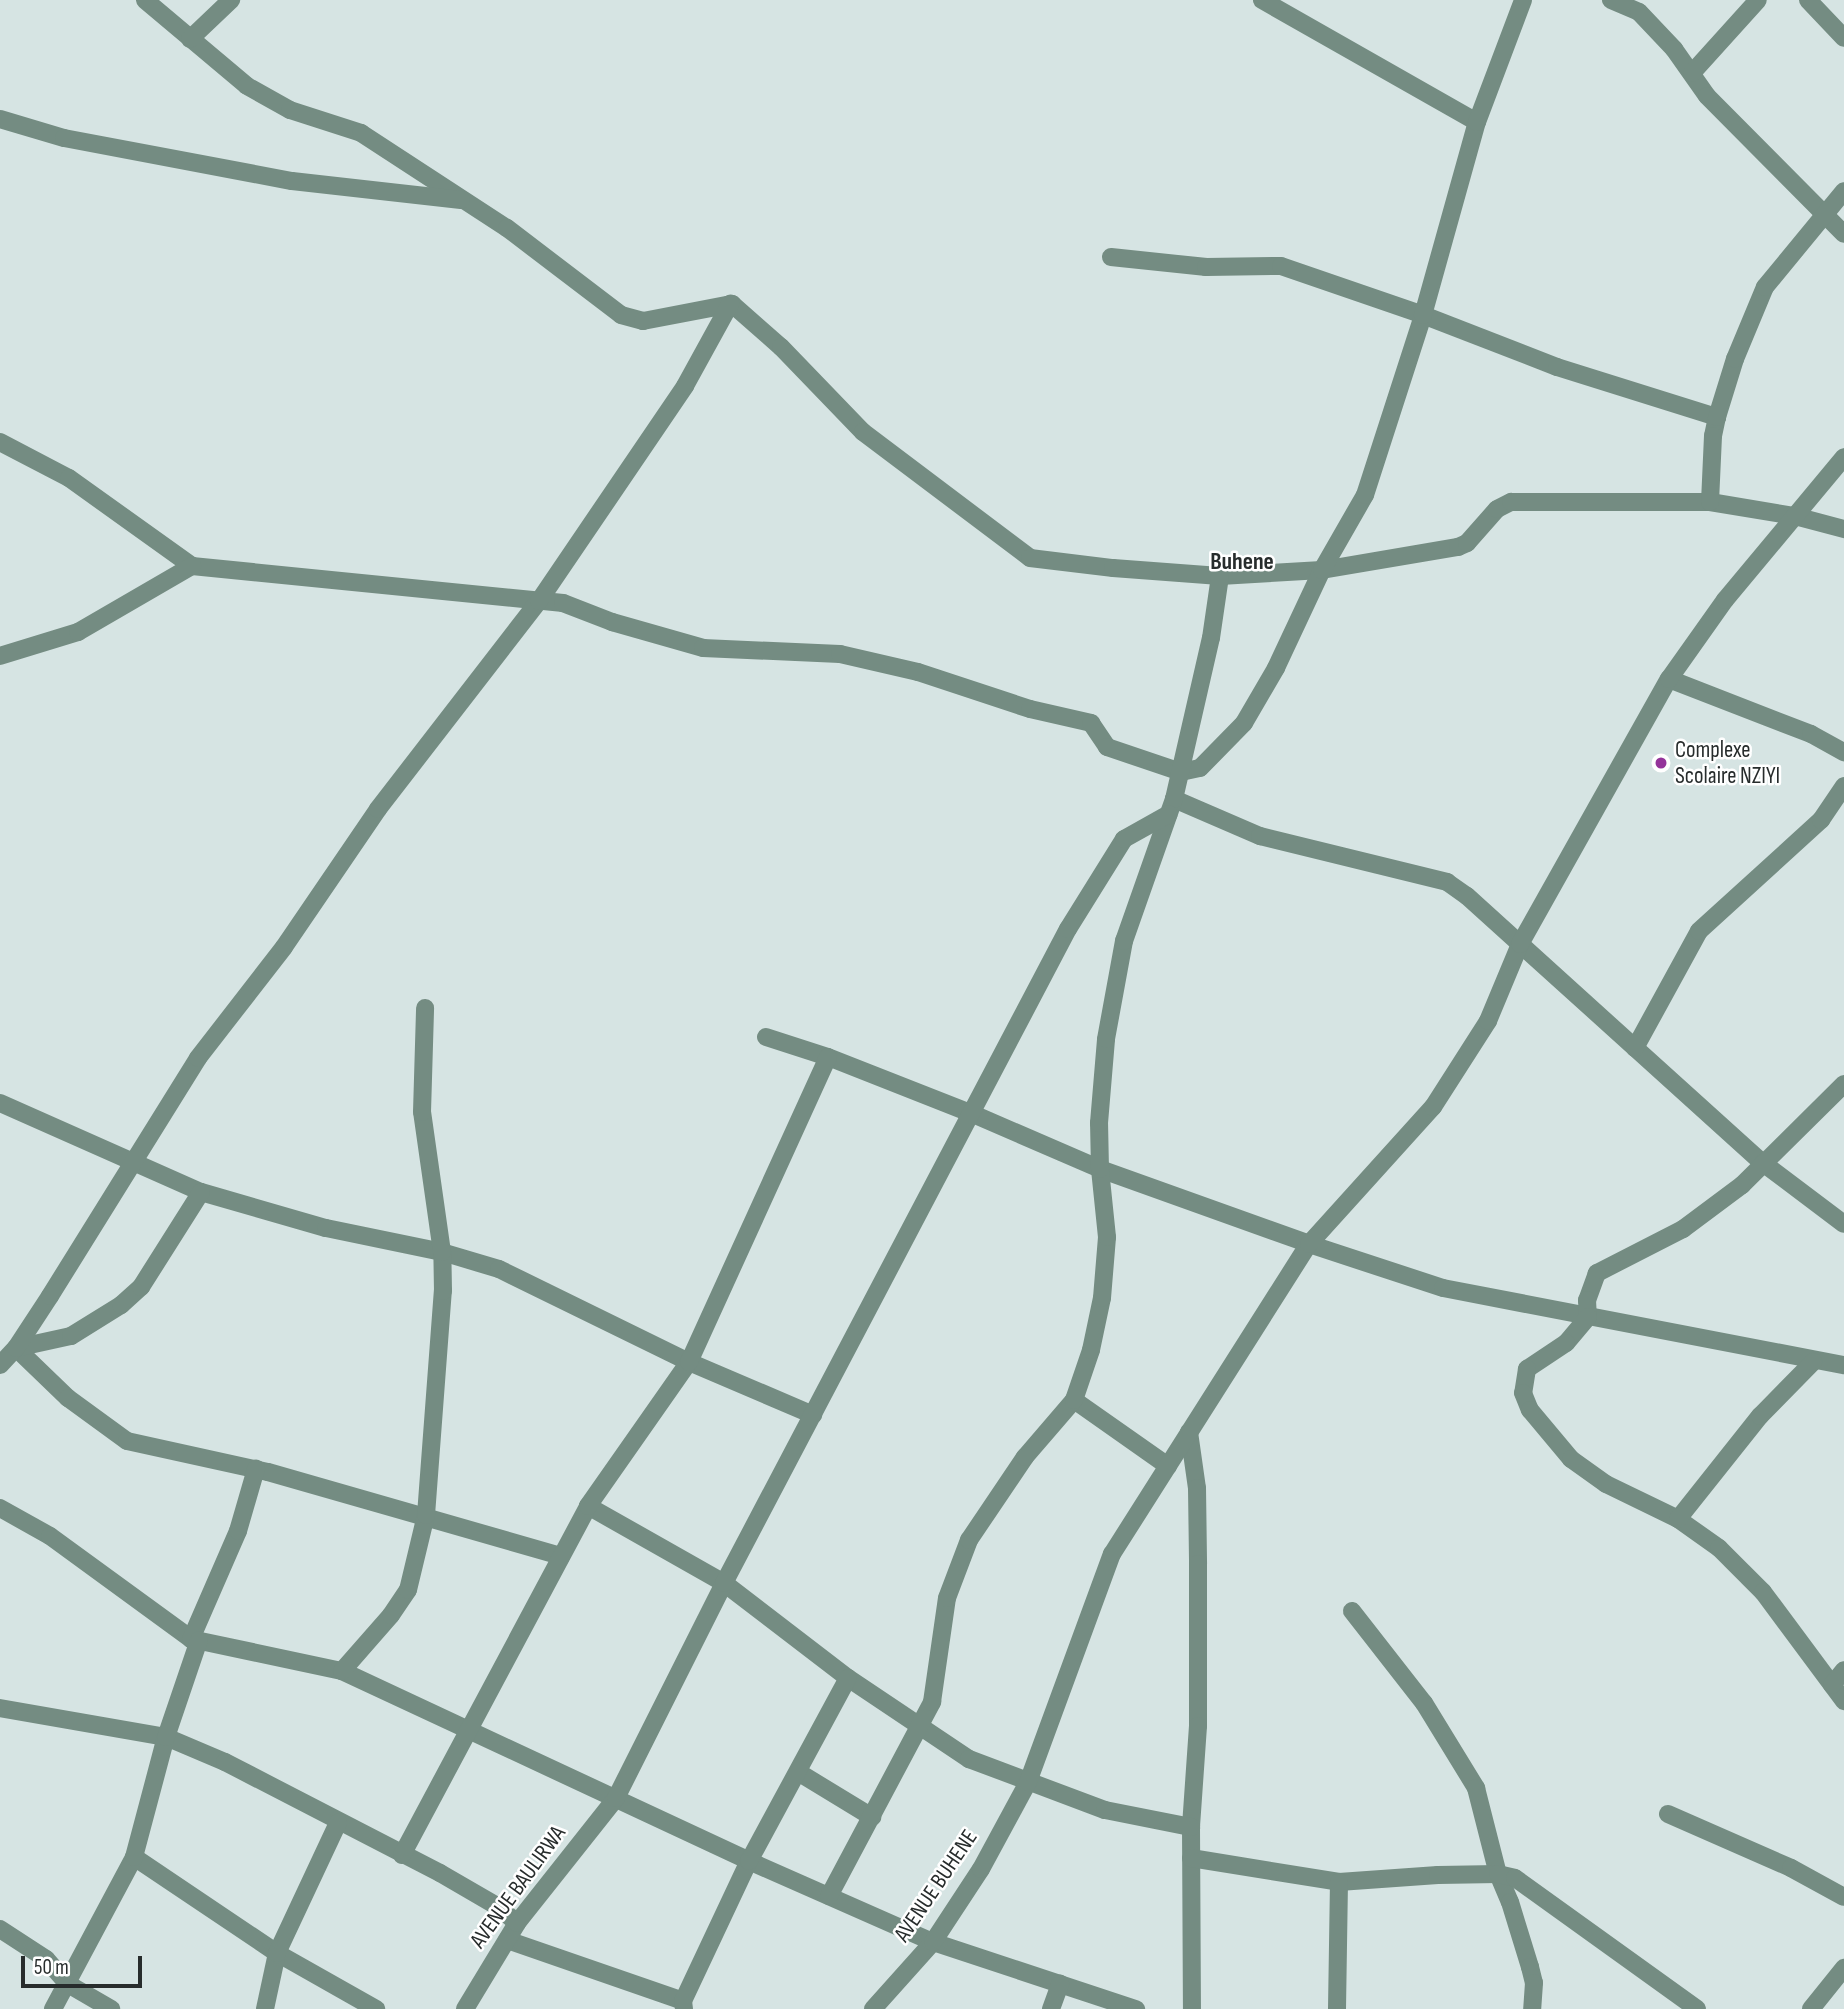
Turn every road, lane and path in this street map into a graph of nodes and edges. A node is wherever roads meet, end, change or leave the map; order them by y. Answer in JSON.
{"nodes":[{"id":1,"x":145,"y":0,"type":"edge"},
{"id":2,"x":231,"y":0,"type":"edge"},
{"id":3,"x":1262,"y":0,"type":"edge"},
{"id":4,"x":1523,"y":0,"type":"edge"},
{"id":5,"x":1611,"y":0,"type":"edge"},
{"id":6,"x":1758,"y":0,"type":"edge"},
{"id":7,"x":1808,"y":0,"type":"edge"},
{"id":8,"x":1844,"y":38,"type":"edge"},
{"id":9,"x":190,"y":39,"type":"junction"},
{"id":10,"x":1692,"y":73,"type":"junction"},
{"id":11,"x":0,"y":119,"type":"edge"},
{"id":12,"x":1477,"y":122,"type":"junction"},
{"id":13,"x":1844,"y":191,"type":"edge"},
{"id":14,"x":467,"y":201,"type":"junction"},
{"id":15,"x":1826,"y":214,"type":"junction"},
{"id":16,"x":1844,"y":234,"type":"edge"},
{"id":17,"x":1111,"y":257,"type":"dead end"},
{"id":18,"x":730,"y":304,"type":"junction"},
{"id":19,"x":1423,"y":315,"type":"junction"},
{"id":20,"x":1717,"y":417,"type":"junction"},
{"id":21,"x":0,"y":442,"type":"edge"},
{"id":22,"x":1844,"y":457,"type":"edge"},
{"id":23,"x":1710,"y":502,"type":"junction"},
{"id":24,"x":1795,"y":516,"type":"junction"},
{"id":25,"x":1844,"y":529,"type":"edge"},
{"id":26,"x":192,"y":566,"type":"junction"},
{"id":27,"x":1322,"y":570,"type":"junction"},
{"id":28,"x":1220,"y":576,"type":"junction"},
{"id":29,"x":539,"y":601,"type":"junction"},
{"id":30,"x":0,"y":656,"type":"edge"},
{"id":31,"x":1669,"y":679,"type":"junction"},
{"id":32,"x":1844,"y":752,"type":"edge"},
{"id":33,"x":1181,"y":772,"type":"junction"},
{"id":34,"x":1844,"y":786,"type":"edge"},
{"id":35,"x":1172,"y":807,"type":"junction"},
{"id":36,"x":1520,"y":944,"type":"junction"},
{"id":37,"x":425,"y":1008,"type":"dead end"},
{"id":38,"x":766,"y":1037,"type":"dead end"},
{"id":39,"x":1635,"y":1048,"type":"junction"},
{"id":40,"x":828,"y":1057,"type":"junction"},
{"id":41,"x":1844,"y":1084,"type":"edge"},
{"id":42,"x":0,"y":1103,"type":"edge"},
{"id":43,"x":973,"y":1114,"type":"junction"},
{"id":44,"x":131,"y":1163,"type":"junction"},
{"id":45,"x":1763,"y":1163,"type":"junction"},
{"id":46,"x":1100,"y":1169,"type":"junction"},
{"id":47,"x":201,"y":1192,"type":"junction"},
{"id":48,"x":1844,"y":1224,"type":"edge"},
{"id":49,"x":1309,"y":1244,"type":"junction"},
{"id":50,"x":442,"y":1252,"type":"junction"},
{"id":51,"x":1588,"y":1317,"type":"junction"},
{"id":52,"x":16,"y":1348,"type":"junction"},
{"id":53,"x":689,"y":1362,"type":"junction"},
{"id":54,"x":1813,"y":1362,"type":"junction"},
{"id":55,"x":0,"y":1365,"type":"edge"},
{"id":56,"x":1844,"y":1365,"type":"edge"},
{"id":57,"x":1074,"y":1400,"type":"junction"},
{"id":58,"x":813,"y":1415,"type":"junction"},
{"id":59,"x":1189,"y":1432,"type":"junction"},
{"id":60,"x":1168,"y":1466,"type":"junction"},
{"id":61,"x":256,"y":1469,"type":"junction"},
{"id":62,"x":589,"y":1506,"type":"junction"},
{"id":63,"x":0,"y":1508,"type":"edge"},
{"id":64,"x":426,"y":1515,"type":"junction"},
{"id":65,"x":1678,"y":1519,"type":"junction"},
{"id":66,"x":561,"y":1556,"type":"junction"},
{"id":67,"x":724,"y":1583,"type":"junction"},
{"id":68,"x":1352,"y":1611,"type":"dead end"},
{"id":69,"x":195,"y":1639,"type":"junction"},
{"id":70,"x":1844,"y":1670,"type":"edge"},
{"id":71,"x":342,"y":1671,"type":"junction"},
{"id":72,"x":849,"y":1678,"type":"junction"},
{"id":73,"x":1832,"y":1685,"type":"junction"},
{"id":74,"x":1844,"y":1701,"type":"edge"},
{"id":75,"x":0,"y":1708,"type":"edge"},
{"id":76,"x":919,"y":1727,"type":"junction"},
{"id":77,"x":468,"y":1730,"type":"junction"},
{"id":78,"x":166,"y":1737,"type":"junction"},
{"id":79,"x":798,"y":1772,"type":"junction"},
{"id":80,"x":1028,"y":1782,"type":"junction"},
{"id":81,"x":616,"y":1798,"type":"junction"},
{"id":82,"x":1668,"y":1814,"type":"dead end"},
{"id":83,"x":872,"y":1817,"type":"junction"},
{"id":84,"x":338,"y":1823,"type":"junction"},
{"id":85,"x":1191,"y":1827,"type":"junction"},
{"id":86,"x":402,"y":1855,"type":"junction"},
{"id":87,"x":134,"y":1857,"type":"junction"},
{"id":88,"x":1191,"y":1858,"type":"junction"},
{"id":89,"x":749,"y":1861,"type":"junction"},
{"id":90,"x":1498,"y":1874,"type":"junction"},
{"id":91,"x":1339,"y":1882,"type":"junction"},
{"id":92,"x":829,"y":1896,"type":"junction"},
{"id":93,"x":1844,"y":1897,"type":"edge"},
{"id":94,"x":517,"y":1923,"type":"junction"},
{"id":95,"x":0,"y":1929,"type":"edge"},
{"id":96,"x":507,"y":1940,"type":"junction"},
{"id":97,"x":933,"y":1942,"type":"junction"},
{"id":98,"x":276,"y":1952,"type":"junction"},
{"id":99,"x":1844,"y":1968,"type":"edge"},
{"id":100,"x":68,"y":1984,"type":"junction"},
{"id":101,"x":1060,"y":1984,"type":"junction"},
{"id":102,"x":684,"y":2005,"type":"edge"},
{"id":103,"x":53,"y":2009,"type":"edge"},
{"id":104,"x":111,"y":2009,"type":"edge"},
{"id":105,"x":265,"y":2009,"type":"edge"},
{"id":106,"x":376,"y":2009,"type":"edge"},
{"id":107,"x":465,"y":2009,"type":"edge"},
{"id":108,"x":873,"y":2009,"type":"edge"},
{"id":109,"x":1051,"y":2009,"type":"edge"},
{"id":110,"x":1136,"y":2009,"type":"edge"},
{"id":111,"x":1192,"y":2009,"type":"edge"},
{"id":112,"x":1337,"y":2009,"type":"edge"},
{"id":113,"x":1532,"y":2009,"type":"edge"},
{"id":114,"x":1697,"y":2009,"type":"edge"},
{"id":115,"x":1811,"y":2009,"type":"edge"}],
"edges":[{"from":1,"to":9,"type":"street"},
{"from":2,"to":9,"type":"street"},
{"from":3,"to":12,"type":"street"},
{"from":4,"to":12,"type":"street"},
{"from":5,"to":10,"type":"street"},
{"from":6,"to":10,"type":"street"},
{"from":7,"to":8,"type":"street"},
{"from":9,"to":14,"type":"street"},
{"from":10,"to":15,"type":"street"},
{"from":11,"to":14,"type":"street"},
{"from":12,"to":19,"type":"street"},
{"from":13,"to":15,"type":"street"},
{"from":14,"to":18,"type":"street"},
{"from":15,"to":16,"type":"street"},
{"from":15,"to":20,"type":"street"},
{"from":17,"to":19,"type":"street"},
{"from":18,"to":28,"type":"street"},
{"from":18,"to":29,"type":"street"},
{"from":19,"to":20,"type":"street"},
{"from":19,"to":27,"type":"street"},
{"from":20,"to":23,"type":"street"},
{"from":21,"to":26,"type":"street"},
{"from":22,"to":24,"type":"street","name":"AVENUE BUHENE"},
{"from":23,"to":24,"type":"street"},
{"from":23,"to":27,"type":"street"},
{"from":24,"to":25,"type":"street"},
{"from":24,"to":31,"type":"street","name":"AVENUE BUHENE"},
{"from":26,"to":29,"type":"street"},
{"from":26,"to":30,"type":"street"},
{"from":27,"to":28,"type":"street"},
{"from":27,"to":33,"type":"street"},
{"from":28,"to":33,"type":"street"},
{"from":29,"to":33,"type":"street"},
{"from":29,"to":44,"type":"street"},
{"from":31,"to":32,"type":"street"},
{"from":31,"to":36,"type":"street","name":"AVENUE BUHENE"},
{"from":33,"to":35,"type":"street"},
{"from":34,"to":39,"type":"street"},
{"from":35,"to":36,"type":"street"},
{"from":35,"to":43,"type":"street","name":"AVENUE BAULIRWA"},
{"from":35,"to":46,"type":"street"},
{"from":36,"to":39,"type":"street"},
{"from":36,"to":49,"type":"street","name":"AVENUE BUHENE"},
{"from":37,"to":50,"type":"street"},
{"from":38,"to":40,"type":"street"},
{"from":39,"to":45,"type":"street"},
{"from":40,"to":43,"type":"street"},
{"from":40,"to":53,"type":"street"},
{"from":41,"to":45,"type":"street"},
{"from":42,"to":44,"type":"street"},
{"from":43,"to":46,"type":"street"},
{"from":43,"to":58,"type":"street","name":"AVENUE BAULIRWA"},
{"from":44,"to":47,"type":"street"},
{"from":44,"to":52,"type":"street"},
{"from":45,"to":48,"type":"street"},
{"from":45,"to":51,"type":"street"},
{"from":46,"to":49,"type":"street"},
{"from":46,"to":57,"type":"street"},
{"from":47,"to":50,"type":"street"},
{"from":47,"to":52,"type":"street"},
{"from":49,"to":51,"type":"street"},
{"from":49,"to":59,"type":"street","name":"AVENUE BUHENE"},
{"from":50,"to":53,"type":"street"},
{"from":50,"to":64,"type":"street"},
{"from":51,"to":54,"type":"street"},
{"from":51,"to":65,"type":"street"},
{"from":52,"to":55,"type":"street"},
{"from":52,"to":61,"type":"street"},
{"from":53,"to":58,"type":"street"},
{"from":53,"to":62,"type":"street"},
{"from":54,"to":56,"type":"street"},
{"from":54,"to":65,"type":"street"},
{"from":57,"to":60,"type":"street"},
{"from":57,"to":76,"type":"street"},
{"from":58,"to":67,"type":"street","name":"AVENUE BAULIRWA"},
{"from":59,"to":60,"type":"street","name":"AVENUE BUHENE"},
{"from":59,"to":85,"type":"street"},
{"from":60,"to":80,"type":"street","name":"AVENUE BUHENE"},
{"from":61,"to":64,"type":"street"},
{"from":61,"to":69,"type":"street"},
{"from":62,"to":66,"type":"street"},
{"from":62,"to":67,"type":"street"},
{"from":63,"to":69,"type":"street"},
{"from":64,"to":66,"type":"street"},
{"from":64,"to":71,"type":"street"},
{"from":65,"to":73,"type":"street"},
{"from":66,"to":77,"type":"street"},
{"from":67,"to":72,"type":"street"},
{"from":67,"to":81,"type":"street","name":"AVENUE BAULIRWA"},
{"from":68,"to":90,"type":"street"},
{"from":69,"to":71,"type":"street"},
{"from":69,"to":78,"type":"street"},
{"from":70,"to":73,"type":"street"},
{"from":71,"to":77,"type":"street"},
{"from":72,"to":76,"type":"street"},
{"from":72,"to":79,"type":"street"},
{"from":73,"to":74,"type":"street"},
{"from":75,"to":78,"type":"street"},
{"from":76,"to":80,"type":"street"},
{"from":76,"to":83,"type":"street"},
{"from":77,"to":81,"type":"street"},
{"from":77,"to":86,"type":"street"},
{"from":78,"to":84,"type":"street"},
{"from":78,"to":87,"type":"street"},
{"from":79,"to":83,"type":"street"},
{"from":79,"to":89,"type":"street"},
{"from":80,"to":85,"type":"street"},
{"from":80,"to":97,"type":"street","name":"AVENUE BUHENE"},
{"from":81,"to":89,"type":"street"},
{"from":81,"to":94,"type":"street","name":"AVENUE BAULIRWA"},
{"from":82,"to":93,"type":"street"},
{"from":83,"to":92,"type":"street"},
{"from":84,"to":86,"type":"street"},
{"from":84,"to":98,"type":"street"},
{"from":85,"to":88,"type":"street"},
{"from":86,"to":94,"type":"street"},
{"from":87,"to":98,"type":"street"},
{"from":87,"to":100,"type":"street"},
{"from":88,"to":91,"type":"street"},
{"from":88,"to":111,"type":"street"},
{"from":89,"to":92,"type":"street"},
{"from":89,"to":102,"type":"street"},
{"from":90,"to":91,"type":"street"},
{"from":90,"to":113,"type":"street"},
{"from":90,"to":114,"type":"street"},
{"from":91,"to":112,"type":"street"},
{"from":92,"to":97,"type":"street"},
{"from":94,"to":96,"type":"street","name":"AVENUE BAULIRWA"},
{"from":95,"to":100,"type":"street"},
{"from":96,"to":102,"type":"street"},
{"from":96,"to":107,"type":"street","name":"AVENUE BAULIRWA"},
{"from":97,"to":101,"type":"street"},
{"from":97,"to":108,"type":"street","name":"AVENUE BUHENE"},
{"from":98,"to":105,"type":"street"},
{"from":98,"to":106,"type":"street"},
{"from":99,"to":115,"type":"street"},
{"from":100,"to":103,"type":"street"},
{"from":100,"to":104,"type":"street"},
{"from":101,"to":109,"type":"street"},
{"from":101,"to":110,"type":"street"}]}
